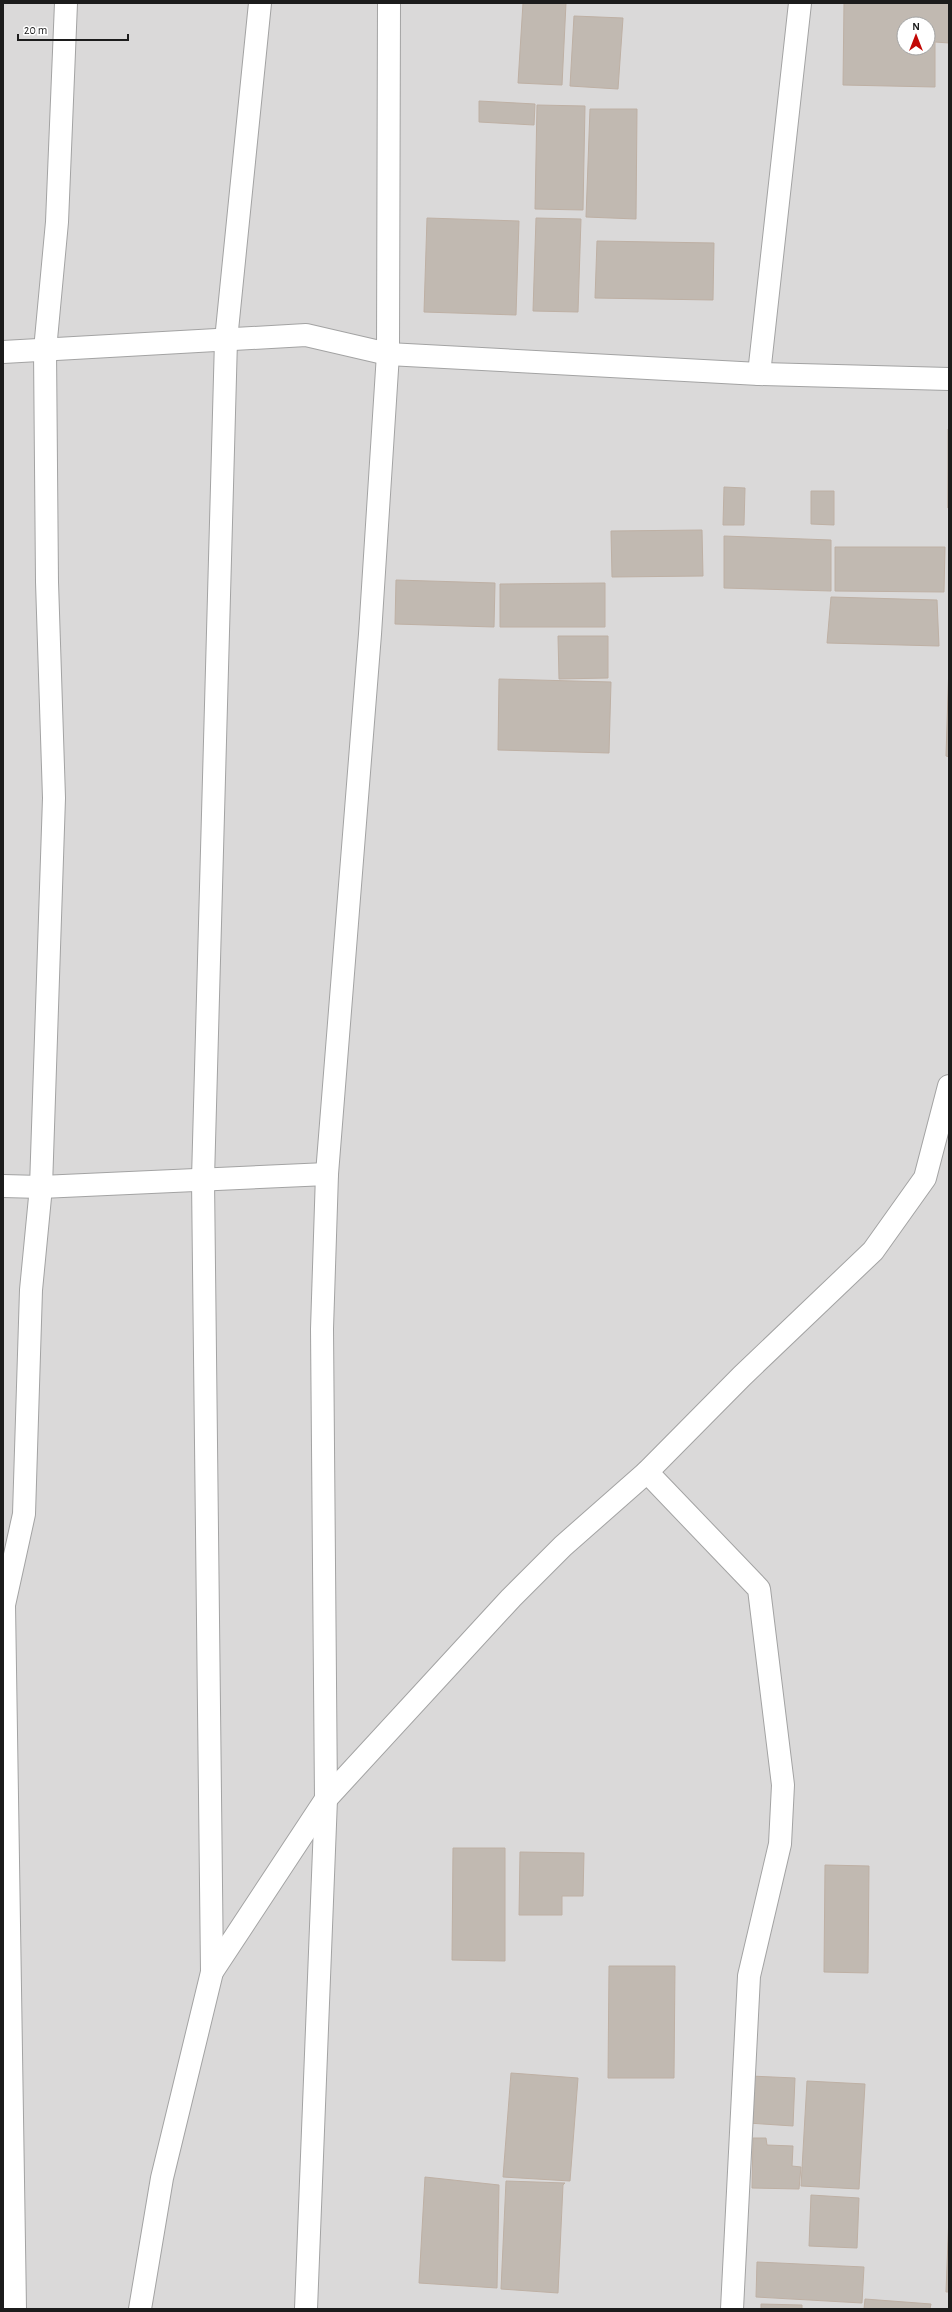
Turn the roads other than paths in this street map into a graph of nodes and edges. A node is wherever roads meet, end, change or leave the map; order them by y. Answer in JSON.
{"nodes":[{"id":1,"x":66,"y":3,"type":"edge"},
{"id":2,"x":260,"y":3,"type":"edge"},
{"id":3,"x":388,"y":3,"type":"edge"},
{"id":4,"x":800,"y":3,"type":"edge"},
{"id":5,"x":226,"y":340,"type":"junction"},
{"id":6,"x":45,"y":350,"type":"junction"},
{"id":7,"x":3,"y":352,"type":"edge"},
{"id":8,"x":388,"y":354,"type":"junction"},
{"id":9,"x":759,"y":374,"type":"junction"},
{"id":10,"x":949,"y":379,"type":"edge"},
{"id":11,"x":949,"y":1086,"type":"edge"},
{"id":12,"x":327,"y":1174,"type":"junction"},
{"id":13,"x":203,"y":1179,"type":"junction"},
{"id":14,"x":3,"y":1186,"type":"edge"},
{"id":15,"x":41,"y":1187,"type":"junction"},
{"id":16,"x":647,"y":1472,"type":"junction"},
{"id":17,"x":3,"y":1605,"type":"edge"},
{"id":18,"x":326,"y":1799,"type":"junction"},
{"id":19,"x":212,"y":1972,"type":"junction"},
{"id":20,"x":15,"y":2309,"type":"edge"},
{"id":21,"x":140,"y":2309,"type":"edge"},
{"id":22,"x":306,"y":2309,"type":"edge"},
{"id":23,"x":732,"y":2309,"type":"edge"}],
"edges":[{"from":1,"to":6,"type":"street"},
{"from":2,"to":5,"type":"street"},
{"from":3,"to":8,"type":"street"},
{"from":4,"to":9,"type":"street"},
{"from":5,"to":6,"type":"street"},
{"from":5,"to":8,"type":"street"},
{"from":5,"to":13,"type":"street"},
{"from":6,"to":7,"type":"street"},
{"from":6,"to":15,"type":"street"},
{"from":8,"to":9,"type":"street"},
{"from":8,"to":12,"type":"street"},
{"from":9,"to":10,"type":"street"},
{"from":11,"to":16,"type":"street"},
{"from":12,"to":13,"type":"street"},
{"from":12,"to":18,"type":"street"},
{"from":13,"to":15,"type":"street"},
{"from":13,"to":19,"type":"street"},
{"from":14,"to":15,"type":"street"},
{"from":15,"to":17,"type":"street"},
{"from":16,"to":18,"type":"street"},
{"from":16,"to":23,"type":"street"},
{"from":17,"to":20,"type":"street"},
{"from":18,"to":19,"type":"street"},
{"from":18,"to":22,"type":"street"},
{"from":19,"to":21,"type":"street"}]}
